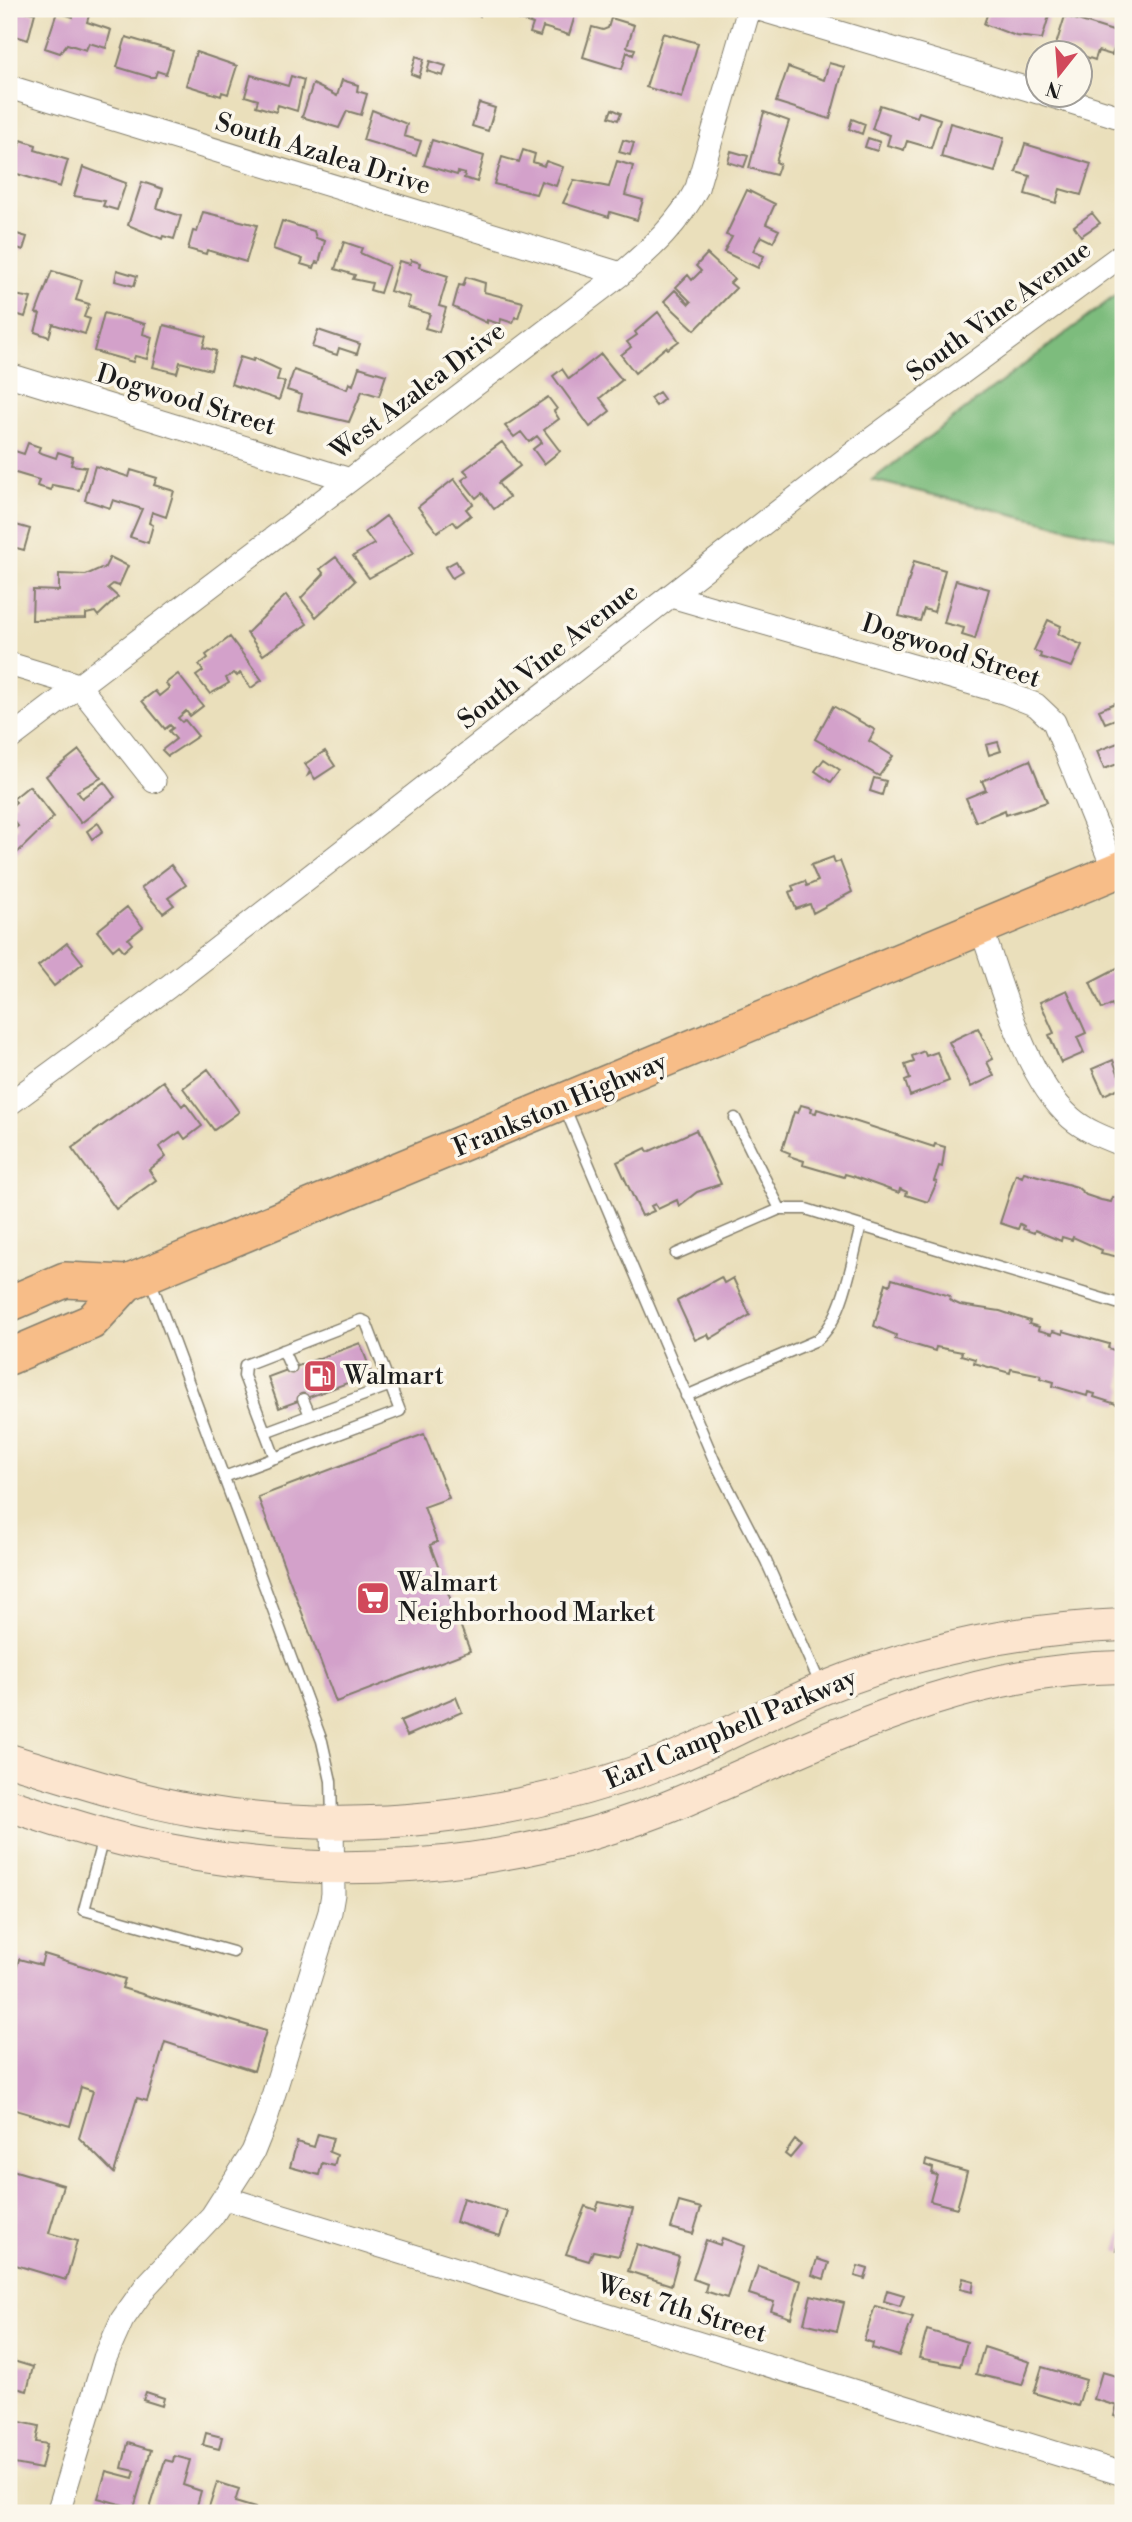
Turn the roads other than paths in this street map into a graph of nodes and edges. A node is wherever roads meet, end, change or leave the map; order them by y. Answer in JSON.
{"nodes":[{"id":1,"x":750,"y":9,"type":"edge"},
{"id":2,"x":759,"y":9,"type":"edge"},
{"id":3,"x":9,"y":87,"type":"edge"},
{"id":4,"x":1024,"y":88,"type":"edge"},
{"id":5,"x":1093,"y":108,"type":"edge"},
{"id":6,"x":1123,"y":117,"type":"edge"},
{"id":7,"x":1123,"y":254,"type":"edge"},
{"id":8,"x":621,"y":274,"type":"junction"},
{"id":9,"x":9,"y":374,"type":"edge"},
{"id":10,"x":347,"y":480,"type":"junction"},
{"id":11,"x":671,"y":596,"type":"junction"},
{"id":12,"x":9,"y":664,"type":"edge"},
{"id":13,"x":78,"y":685,"type":"junction"},
{"id":14,"x":9,"y":739,"type":"edge"},
{"id":15,"x":154,"y":781,"type":"dead end"},
{"id":16,"x":1119,"y":870,"type":"edge"},
{"id":17,"x":981,"y":928,"type":"junction"},
{"id":18,"x":9,"y":1104,"type":"edge"},
{"id":19,"x":563,"y":1104,"type":"junction"},
{"id":20,"x":735,"y":1118,"type":"dead end"},
{"id":21,"x":1123,"y":1145,"type":"edge"},
{"id":22,"x":780,"y":1209,"type":"junction"},
{"id":23,"x":861,"y":1226,"type":"junction"},
{"id":24,"x":676,"y":1254,"type":"dead end"},
{"id":25,"x":138,"y":1279,"type":"junction"},
{"id":26,"x":9,"y":1304,"type":"edge"},
{"id":27,"x":1123,"y":1304,"type":"edge"},
{"id":28,"x":284,"y":1350,"type":"junction"},
{"id":29,"x":9,"y":1357,"type":"edge"},
{"id":30,"x":291,"y":1368,"type":"dead end"},
{"id":31,"x":391,"y":1385,"type":"junction"},
{"id":32,"x":686,"y":1396,"type":"junction"},
{"id":33,"x":303,"y":1399,"type":"dead end"},
{"id":34,"x":310,"y":1416,"type":"junction"},
{"id":35,"x":265,"y":1432,"type":"junction"},
{"id":36,"x":275,"y":1458,"type":"junction"},
{"id":37,"x":224,"y":1477,"type":"junction"},
{"id":38,"x":1123,"y":1625,"type":"edge"},
{"id":39,"x":1123,"y":1667,"type":"edge"},
{"id":40,"x":822,"y":1689,"type":"junction"},
{"id":41,"x":842,"y":1730,"type":"junction"},
{"id":42,"x":9,"y":1760,"type":"edge"},
{"id":43,"x":116,"y":1792,"type":"junction"},
{"id":44,"x":9,"y":1805,"type":"edge"},
{"id":45,"x":332,"y":1822,"type":"junction"},
{"id":46,"x":104,"y":1835,"type":"junction"},
{"id":47,"x":333,"y":1868,"type":"junction"},
{"id":48,"x":233,"y":1952,"type":"dead end"},
{"id":49,"x":225,"y":2198,"type":"junction"},
{"id":50,"x":1123,"y":2474,"type":"edge"},
{"id":51,"x":58,"y":2513,"type":"edge"}],
"edges":[{"from":1,"to":8,"type":"street","name":"West Azalea Drive"},
{"from":2,"to":4,"type":"street"},
{"from":3,"to":8,"type":"street","name":"South Azalea Drive"},
{"from":5,"to":6,"type":"street"},
{"from":7,"to":11,"type":"street","name":"South Vine Avenue"},
{"from":8,"to":10,"type":"street","name":"West Azalea Drive"},
{"from":9,"to":10,"type":"street","name":"Dogwood Street"},
{"from":10,"to":13,"type":"street","name":"West Azalea Drive"},
{"from":11,"to":16,"type":"street","name":"Dogwood Street"},
{"from":11,"to":18,"type":"street","name":"South Vine Avenue"},
{"from":12,"to":13,"type":"street"},
{"from":13,"to":14,"type":"street","name":"West Azalea Drive"},
{"from":13,"to":15,"type":"street"},
{"from":16,"to":17,"type":"main road","name":"Frankston Highway"},
{"from":17,"to":19,"type":"main road","name":"Frankston Highway"},
{"from":17,"to":21,"type":"street"},
{"from":19,"to":25,"type":"main road","name":"Frankston Highway"},
{"from":19,"to":32,"type":"lane"},
{"from":20,"to":22,"type":"lane"},
{"from":22,"to":23,"type":"lane"},
{"from":22,"to":24,"type":"lane"},
{"from":23,"to":27,"type":"lane"},
{"from":23,"to":32,"type":"lane"},
{"from":25,"to":26,"type":"main road"},
{"from":25,"to":29,"type":"main road","name":"Frankston Highway"},
{"from":25,"to":37,"type":"lane"},
{"from":28,"to":30,"type":"lane"},
{"from":28,"to":31,"type":"lane"},
{"from":28,"to":35,"type":"lane"},
{"from":31,"to":34,"type":"lane"},
{"from":31,"to":36,"type":"lane"},
{"from":32,"to":40,"type":"lane"},
{"from":33,"to":34,"type":"lane"},
{"from":34,"to":35,"type":"lane"},
{"from":35,"to":36,"type":"lane"},
{"from":36,"to":37,"type":"lane"},
{"from":37,"to":45,"type":"lane"},
{"from":38,"to":40,"type":"main road","name":"Earl Campbell Parkway"},
{"from":39,"to":41,"type":"main road","name":"Earl Campbell Parkway"},
{"from":40,"to":41,"type":"main road"},
{"from":40,"to":45,"type":"main road","name":"Earl Campbell Parkway"},
{"from":41,"to":47,"type":"main road","name":"Earl Campbell Parkway"},
{"from":42,"to":43,"type":"main road","name":"Earl Campbell Parkway"},
{"from":43,"to":45,"type":"main road","name":"Earl Campbell Parkway"},
{"from":43,"to":46,"type":"main road"},
{"from":44,"to":46,"type":"main road","name":"Earl Campbell Parkway"},
{"from":45,"to":47,"type":"street"},
{"from":46,"to":47,"type":"main road","name":"Earl Campbell Parkway"},
{"from":46,"to":48,"type":"lane"},
{"from":47,"to":49,"type":"street"},
{"from":49,"to":50,"type":"street","name":"West 7th Street"},
{"from":49,"to":51,"type":"street"}]}
